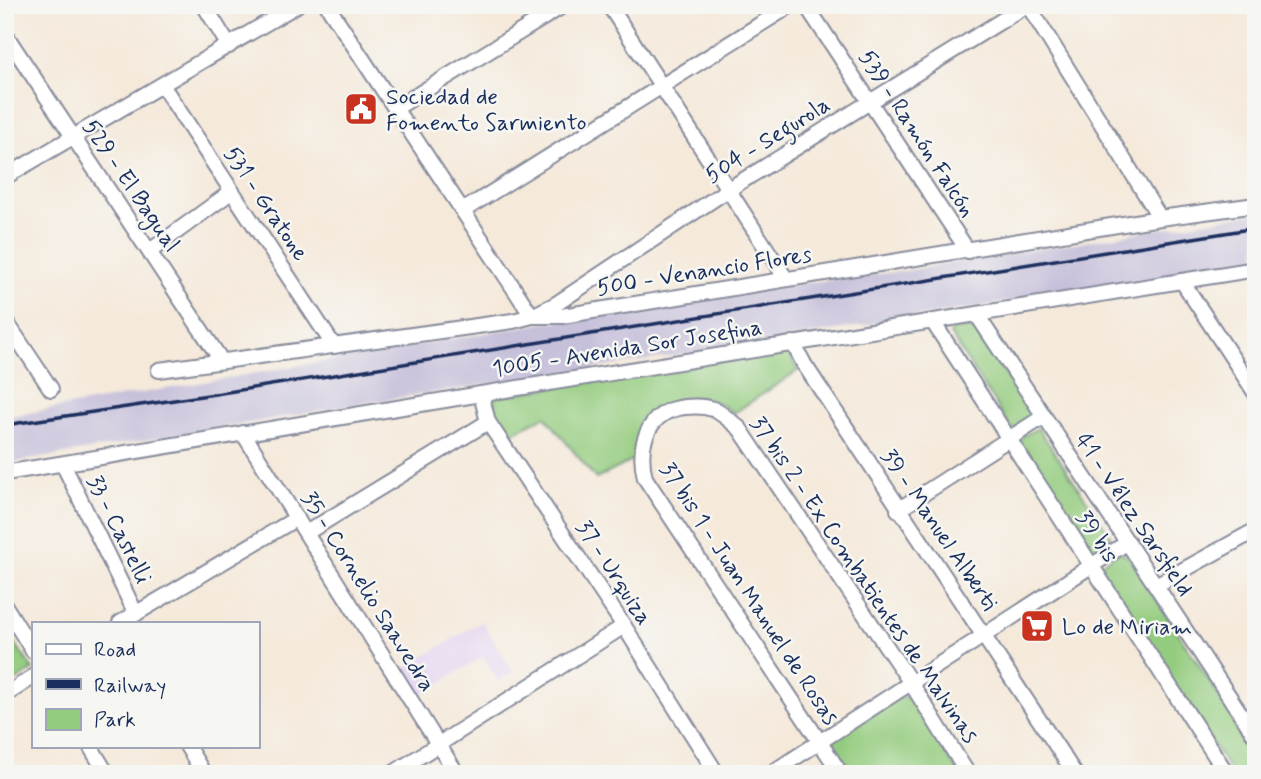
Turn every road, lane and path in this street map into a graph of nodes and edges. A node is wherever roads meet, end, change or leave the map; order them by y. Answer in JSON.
{"nodes":[{"id":1,"x":204,"y":5,"type":"edge"},
{"id":2,"x":296,"y":5,"type":"edge"},
{"id":3,"x":327,"y":5,"type":"edge"},
{"id":4,"x":564,"y":5,"type":"edge"},
{"id":5,"x":609,"y":5,"type":"edge"},
{"id":6,"x":791,"y":5,"type":"edge"},
{"id":7,"x":806,"y":5,"type":"edge"},
{"id":8,"x":1028,"y":5,"type":"edge"},
{"id":9,"x":5,"y":34,"type":"edge"},
{"id":10,"x":229,"y":46,"type":"junction"},
{"id":11,"x":162,"y":85,"type":"junction"},
{"id":12,"x":663,"y":86,"type":"junction"},
{"id":13,"x":871,"y":102,"type":"junction"},
{"id":14,"x":397,"y":108,"type":"junction"},
{"id":15,"x":72,"y":137,"type":"junction"},
{"id":16,"x":5,"y":177,"type":"edge"},
{"id":17,"x":729,"y":189,"type":"junction"},
{"id":18,"x":231,"y":192,"type":"junction"},
{"id":19,"x":1256,"y":205,"type":"edge"},
{"id":20,"x":464,"y":211,"type":"junction"},
{"id":21,"x":1160,"y":218,"type":"junction"},
{"id":22,"x":150,"y":251,"type":"junction"},
{"id":23,"x":968,"y":251,"type":"junction"},
{"id":24,"x":1256,"y":269,"type":"edge"},
{"id":25,"x":786,"y":279,"type":"junction"},
{"id":26,"x":1182,"y":281,"type":"junction"},
{"id":27,"x":977,"y":315,"type":"junction"},
{"id":28,"x":533,"y":316,"type":"junction"},
{"id":29,"x":5,"y":320,"type":"edge"},
{"id":30,"x":933,"y":322,"type":"junction"},
{"id":31,"x":793,"y":343,"type":"junction"},
{"id":32,"x":334,"y":346,"type":"junction"},
{"id":33,"x":221,"y":360,"type":"junction"},
{"id":34,"x":159,"y":370,"type":"dead end"},
{"id":35,"x":51,"y":390,"type":"dead end"},
{"id":36,"x":481,"y":394,"type":"junction"},
{"id":37,"x":1256,"y":394,"type":"edge"},
{"id":38,"x":680,"y":408,"type":"joint"},
{"id":39,"x":1043,"y":417,"type":"junction"},
{"id":40,"x":488,"y":422,"type":"junction"},
{"id":41,"x":243,"y":433,"type":"junction"},
{"id":42,"x":1007,"y":439,"type":"junction"},
{"id":43,"x":62,"y":464,"type":"junction"},
{"id":44,"x":5,"y":473,"type":"edge"},
{"id":45,"x":898,"y":510,"type":"junction"},
{"id":46,"x":297,"y":518,"type":"junction"},
{"id":47,"x":1256,"y":530,"type":"edge"},
{"id":48,"x":306,"y":533,"type":"junction"},
{"id":49,"x":1128,"y":542,"type":"junction"},
{"id":50,"x":1090,"y":564,"type":"junction"},
{"id":51,"x":1156,"y":585,"type":"junction"},
{"id":52,"x":5,"y":606,"type":"edge"},
{"id":53,"x":136,"y":614,"type":"junction"},
{"id":54,"x":122,"y":622,"type":"edge"},
{"id":55,"x":624,"y":626,"type":"junction"},
{"id":56,"x":983,"y":634,"type":"junction"},
{"id":57,"x":32,"y":649,"type":"edge"},
{"id":58,"x":32,"y":678,"type":"edge"},
{"id":59,"x":911,"y":683,"type":"junction"},
{"id":60,"x":5,"y":695,"type":"edge"},
{"id":61,"x":1256,"y":737,"type":"edge"},
{"id":62,"x":820,"y":742,"type":"junction"},
{"id":63,"x":439,"y":744,"type":"junction"},
{"id":64,"x":91,"y":748,"type":"edge"},
{"id":65,"x":188,"y":748,"type":"edge"},
{"id":66,"x":107,"y":774,"type":"edge"},
{"id":67,"x":204,"y":774,"type":"edge"},
{"id":68,"x":392,"y":774,"type":"edge"},
{"id":69,"x":457,"y":774,"type":"edge"},
{"id":70,"x":717,"y":774,"type":"edge"},
{"id":71,"x":770,"y":774,"type":"edge"},
{"id":72,"x":841,"y":774,"type":"edge"},
{"id":73,"x":968,"y":774,"type":"edge"},
{"id":74,"x":1075,"y":774,"type":"edge"},
{"id":75,"x":1227,"y":774,"type":"edge"}],
"edges":[{"from":1,"to":10,"type":"street"},
{"from":2,"to":10,"type":"street"},
{"from":3,"to":14,"type":"street"},
{"from":4,"to":14,"type":"street"},
{"from":5,"to":12,"type":"street"},
{"from":6,"to":12,"type":"street"},
{"from":7,"to":13,"type":"street","name":"539 - Ramón Falcón"},
{"from":8,"to":13,"type":"street","name":"504 - Segurola"},
{"from":8,"to":21,"type":"street"},
{"from":9,"to":15,"type":"street","name":"529 - El Bagual"},
{"from":10,"to":11,"type":"street"},
{"from":11,"to":15,"type":"street"},
{"from":11,"to":18,"type":"street","name":"531 - Gratone"},
{"from":12,"to":17,"type":"street"},
{"from":12,"to":20,"type":"street"},
{"from":13,"to":17,"type":"street","name":"504 - Segurola"},
{"from":13,"to":23,"type":"street","name":"539 - Ramón Falcón"},
{"from":14,"to":20,"type":"street"},
{"from":15,"to":16,"type":"street"},
{"from":15,"to":22,"type":"street","name":"529 - El Bagual"},
{"from":17,"to":25,"type":"street"},
{"from":17,"to":28,"type":"street","name":"504 - Segurola"},
{"from":18,"to":22,"type":"street"},
{"from":18,"to":32,"type":"street","name":"531 - Gratone"},
{"from":19,"to":21,"type":"street","name":"500 - Venancio Flores"},
{"from":20,"to":28,"type":"street"},
{"from":21,"to":23,"type":"street","name":"500 - Venancio Flores"},
{"from":22,"to":33,"type":"street","name":"529 - El Bagual"},
{"from":23,"to":25,"type":"street","name":"500 - Venancio Flores"},
{"from":24,"to":26,"type":"street","name":"1005 - Avenida Sor Josefina"},
{"from":25,"to":28,"type":"street","name":"500 - Venancio Flores"},
{"from":26,"to":27,"type":"street","name":"1005 - Avenida Sor Josefina"},
{"from":26,"to":37,"type":"street"},
{"from":27,"to":30,"type":"street","name":"1005 - Avenida Sor Josefina"},
{"from":27,"to":39,"type":"street","name":"41 - Vélez Sarsfield"},
{"from":28,"to":32,"type":"street","name":"500 - Venancio Flores"},
{"from":29,"to":35,"type":"street"},
{"from":30,"to":31,"type":"street","name":"1005 - Avenida Sor Josefina"},
{"from":30,"to":42,"type":"street","name":"39 bis"},
{"from":31,"to":36,"type":"street","name":"1005 - Avenida Sor Josefina"},
{"from":31,"to":45,"type":"street","name":"39 - Manuel Alberti"},
{"from":32,"to":33,"type":"street","name":"500 - Venancio Flores"},
{"from":33,"to":34,"type":"street","name":"500 - Venancio Flores"},
{"from":36,"to":40,"type":"street","name":"37 - Urquiza"},
{"from":36,"to":41,"type":"street","name":"1005 - Avenida Sor Josefina"},
{"from":38,"to":59,"type":"street","name":"37 bis 2 - Ex Combatientes de Malvinas"},
{"from":38,"to":62,"type":"street","name":"37 bis 1 - Juan Manuel de Rosas"},
{"from":39,"to":42,"type":"street"},
{"from":39,"to":49,"type":"street","name":"41 - Vélez Sarsfield"},
{"from":40,"to":48,"type":"street"},
{"from":40,"to":55,"type":"street","name":"37 - Urquiza"},
{"from":41,"to":43,"type":"street","name":"1005 - Avenida Sor Josefina"},
{"from":41,"to":46,"type":"street","name":"35 - Cornelio Saavedra"},
{"from":42,"to":45,"type":"street"},
{"from":42,"to":50,"type":"street","name":"39 bis"},
{"from":43,"to":44,"type":"street","name":"1005 - Avenida Sor Josefina"},
{"from":43,"to":53,"type":"street","name":"33 - Castelli"},
{"from":45,"to":56,"type":"street","name":"39 - Manuel Alberti"},
{"from":46,"to":48,"type":"street","name":"35 - Cornelio Saavedra"},
{"from":46,"to":53,"type":"street"},
{"from":47,"to":51,"type":"street"},
{"from":48,"to":63,"type":"street","name":"35 - Cornelio Saavedra"},
{"from":49,"to":50,"type":"street"},
{"from":49,"to":51,"type":"street","name":"41 - Vélez Sarsfield"},
{"from":50,"to":56,"type":"street"},
{"from":50,"to":75,"type":"street","name":"39 bis"},
{"from":51,"to":61,"type":"street","name":"41 - Vélez Sarsfield"},
{"from":52,"to":57,"type":"street"},
{"from":53,"to":54,"type":"street"},
{"from":55,"to":63,"type":"street"},
{"from":55,"to":70,"type":"street","name":"37 - Urquiza"},
{"from":56,"to":59,"type":"street"},
{"from":56,"to":74,"type":"street","name":"39 - Manuel Alberti"},
{"from":58,"to":60,"type":"street"},
{"from":59,"to":62,"type":"street"},
{"from":59,"to":73,"type":"street","name":"37 bis 2 - Ex Combatientes de Malvinas"},
{"from":62,"to":71,"type":"street"},
{"from":62,"to":72,"type":"street","name":"37 bis 1 - Juan Manuel de Rosas"},
{"from":63,"to":68,"type":"street"},
{"from":63,"to":69,"type":"street","name":"35 - Cornelio Saavedra"},
{"from":64,"to":66,"type":"street"},
{"from":65,"to":67,"type":"street"}]}
